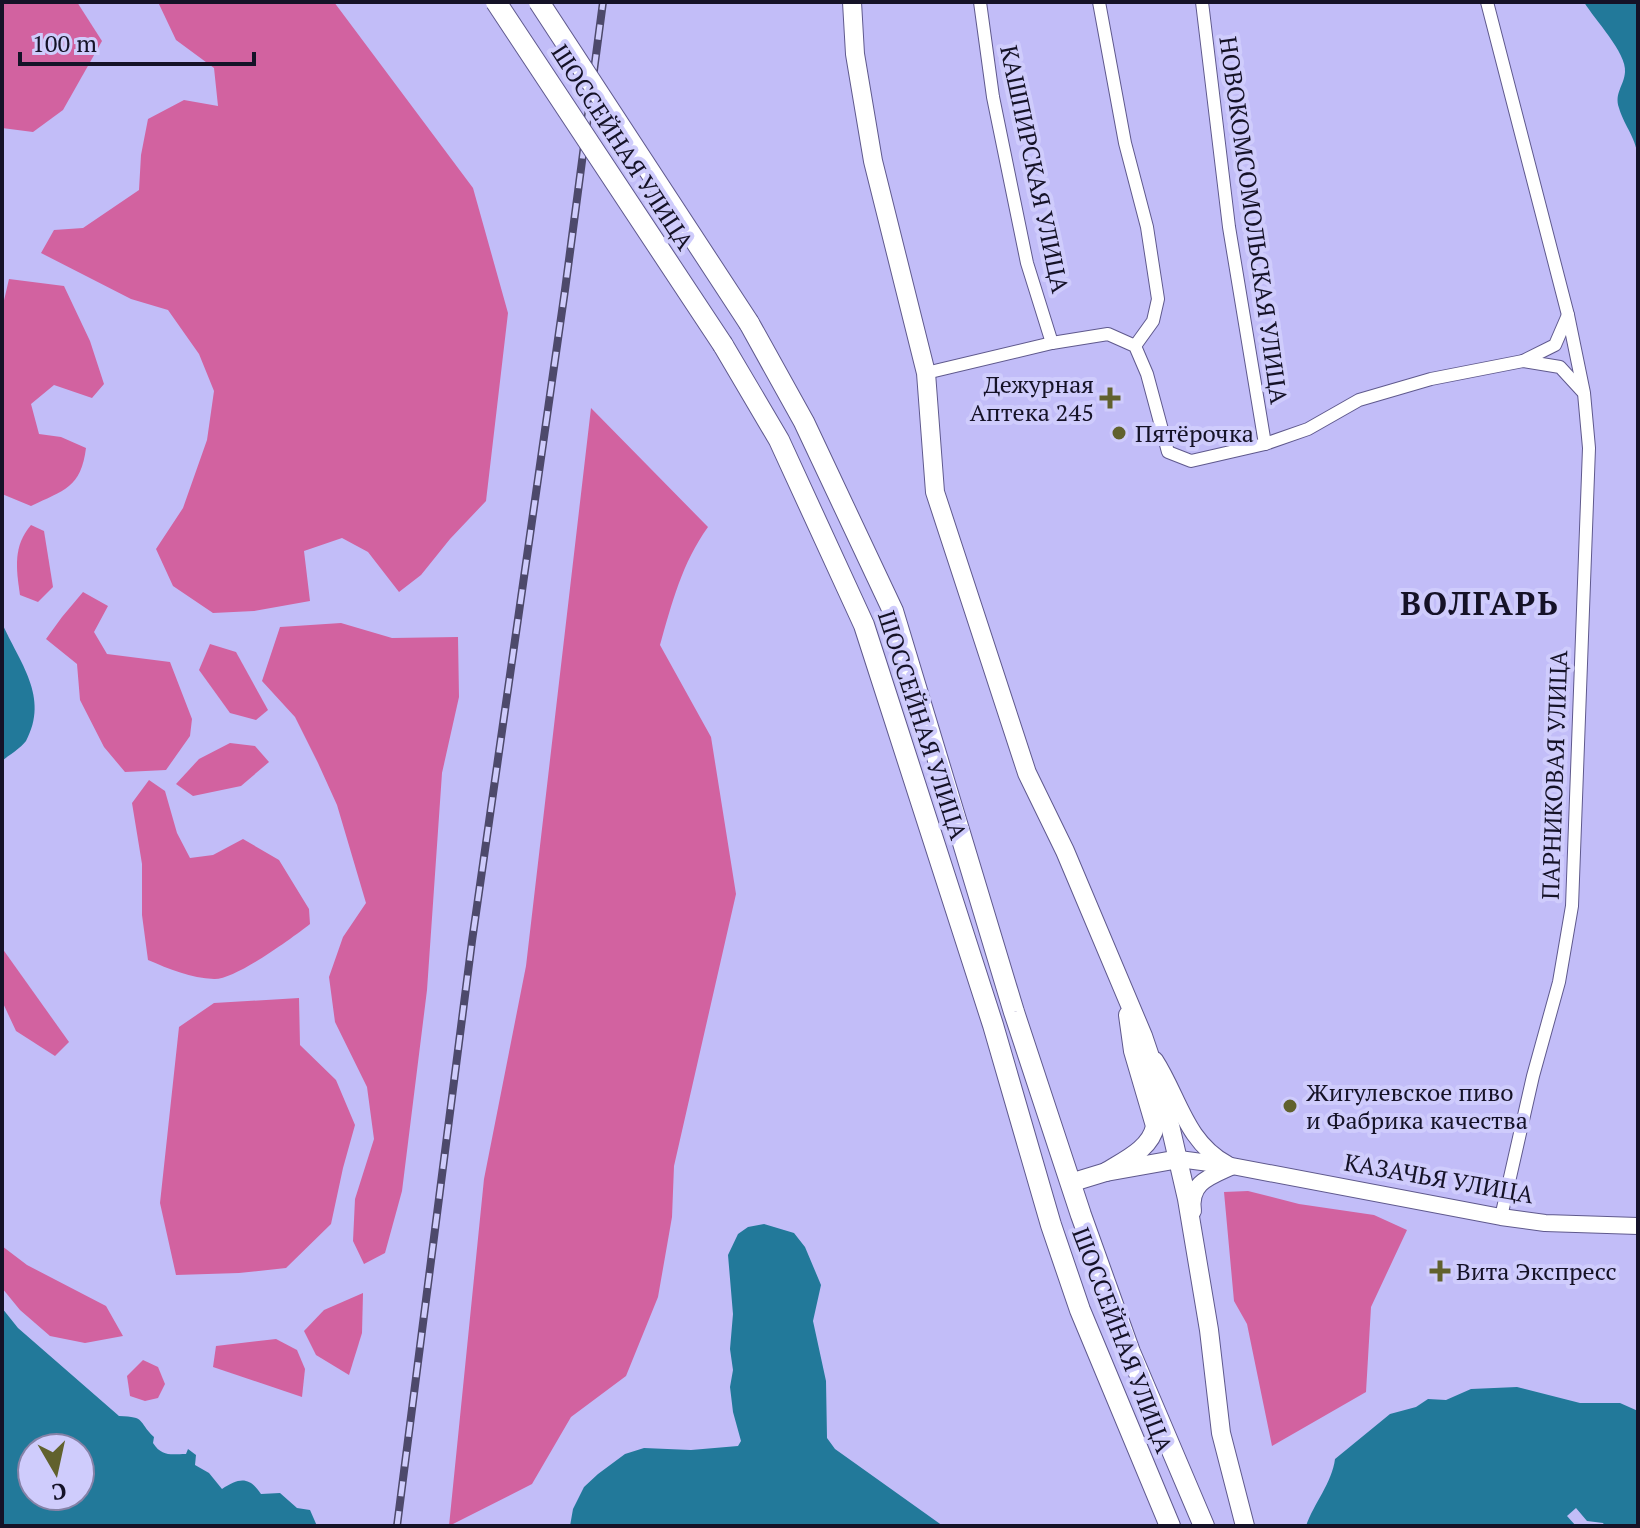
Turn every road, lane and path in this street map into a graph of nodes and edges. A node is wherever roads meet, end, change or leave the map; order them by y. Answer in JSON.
{"nodes":[{"id":1,"x":496,"y":2,"type":"edge"},
{"id":2,"x":539,"y":2,"type":"edge"},
{"id":3,"x":852,"y":2,"type":"edge"},
{"id":4,"x":980,"y":2,"type":"edge"},
{"id":5,"x":1099,"y":2,"type":"edge"},
{"id":6,"x":1202,"y":2,"type":"edge"},
{"id":7,"x":1487,"y":2,"type":"edge"},
{"id":8,"x":1568,"y":315,"type":"junction"},
{"id":9,"x":1052,"y":343,"type":"junction"},
{"id":10,"x":1135,"y":346,"type":"junction"},
{"id":11,"x":1523,"y":361,"type":"junction"},
{"id":12,"x":926,"y":373,"type":"junction"},
{"id":13,"x":1584,"y":393,"type":"junction"},
{"id":14,"x":1265,"y":444,"type":"junction"},
{"id":15,"x":1124,"y":990,"type":"junction"},
{"id":16,"x":1147,"y":1049,"type":"junction"},
{"id":17,"x":1179,"y":1159,"type":"junction"},
{"id":18,"x":1232,"y":1166,"type":"junction"},
{"id":19,"x":1106,"y":1172,"type":"junction"},
{"id":20,"x":1070,"y":1183,"type":"junction"},
{"id":21,"x":1041,"y":1193,"type":"junction"},
{"id":22,"x":1501,"y":1217,"type":"junction"},
{"id":23,"x":1638,"y":1226,"type":"edge"},
{"id":24,"x":1209,"y":1330,"type":"junction"},
{"id":25,"x":1170,"y":1526,"type":"edge"},
{"id":26,"x":1204,"y":1526,"type":"edge"},
{"id":27,"x":1245,"y":1526,"type":"edge"}],
"edges":[{"from":1,"to":21,"type":"main road","name":"ШОССЕЙНАЯ УЛИЦА","bridge":true},
{"from":2,"to":20,"type":"main road","name":"ШОССЕЙНАЯ УЛИЦА","bridge":true},
{"from":3,"to":12,"type":"main road"},
{"from":4,"to":9,"type":"street","name":"КАШПИРСКАЯ УЛИЦА"},
{"from":5,"to":10,"type":"street"},
{"from":6,"to":14,"type":"street","name":"НОВОКОМСОМОЛЬСКАЯ УЛИЦА"},
{"from":7,"to":8,"type":"street","name":"ПАРНИКОВАЯ УЛИЦА"},
{"from":8,"to":11,"type":"street"},
{"from":8,"to":13,"type":"street","name":"ПАРНИКОВАЯ УЛИЦА"},
{"from":9,"to":10,"type":"street"},
{"from":9,"to":12,"type":"street"},
{"from":10,"to":14,"type":"street"},
{"from":11,"to":13,"type":"street"},
{"from":11,"to":14,"type":"street"},
{"from":12,"to":15,"type":"main road"},
{"from":13,"to":22,"type":"street","name":"ПАРНИКОВАЯ УЛИЦА"},
{"from":15,"to":16,"type":"main road"},
{"from":15,"to":19,"type":"main road"},
{"from":16,"to":17,"type":"main road"},
{"from":16,"to":18,"type":"street","name":"КАЗАЧЬЯ УЛИЦА"},
{"from":17,"to":18,"type":"street","name":"КАЗАЧЬЯ УЛИЦА"},
{"from":17,"to":19,"type":"main road","name":"КАЗАЧЬЯ УЛИЦА"},
{"from":17,"to":24,"type":"main road"},
{"from":18,"to":22,"type":"street","name":"КАЗАЧЬЯ УЛИЦА"},
{"from":18,"to":24,"type":"street"},
{"from":19,"to":20,"type":"main road","name":"КАЗАЧЬЯ УЛИЦА"},
{"from":20,"to":21,"type":"main road","name":"КАЗАЧЬЯ УЛИЦА"},
{"from":20,"to":26,"type":"main road","name":"ШОССЕЙНАЯ УЛИЦА"},
{"from":21,"to":25,"type":"main road","name":"ШОССЕЙНАЯ УЛИЦА"},
{"from":22,"to":23,"type":"street","name":"КАЗАЧЬЯ УЛИЦА"},
{"from":24,"to":27,"type":"main road"}]}
